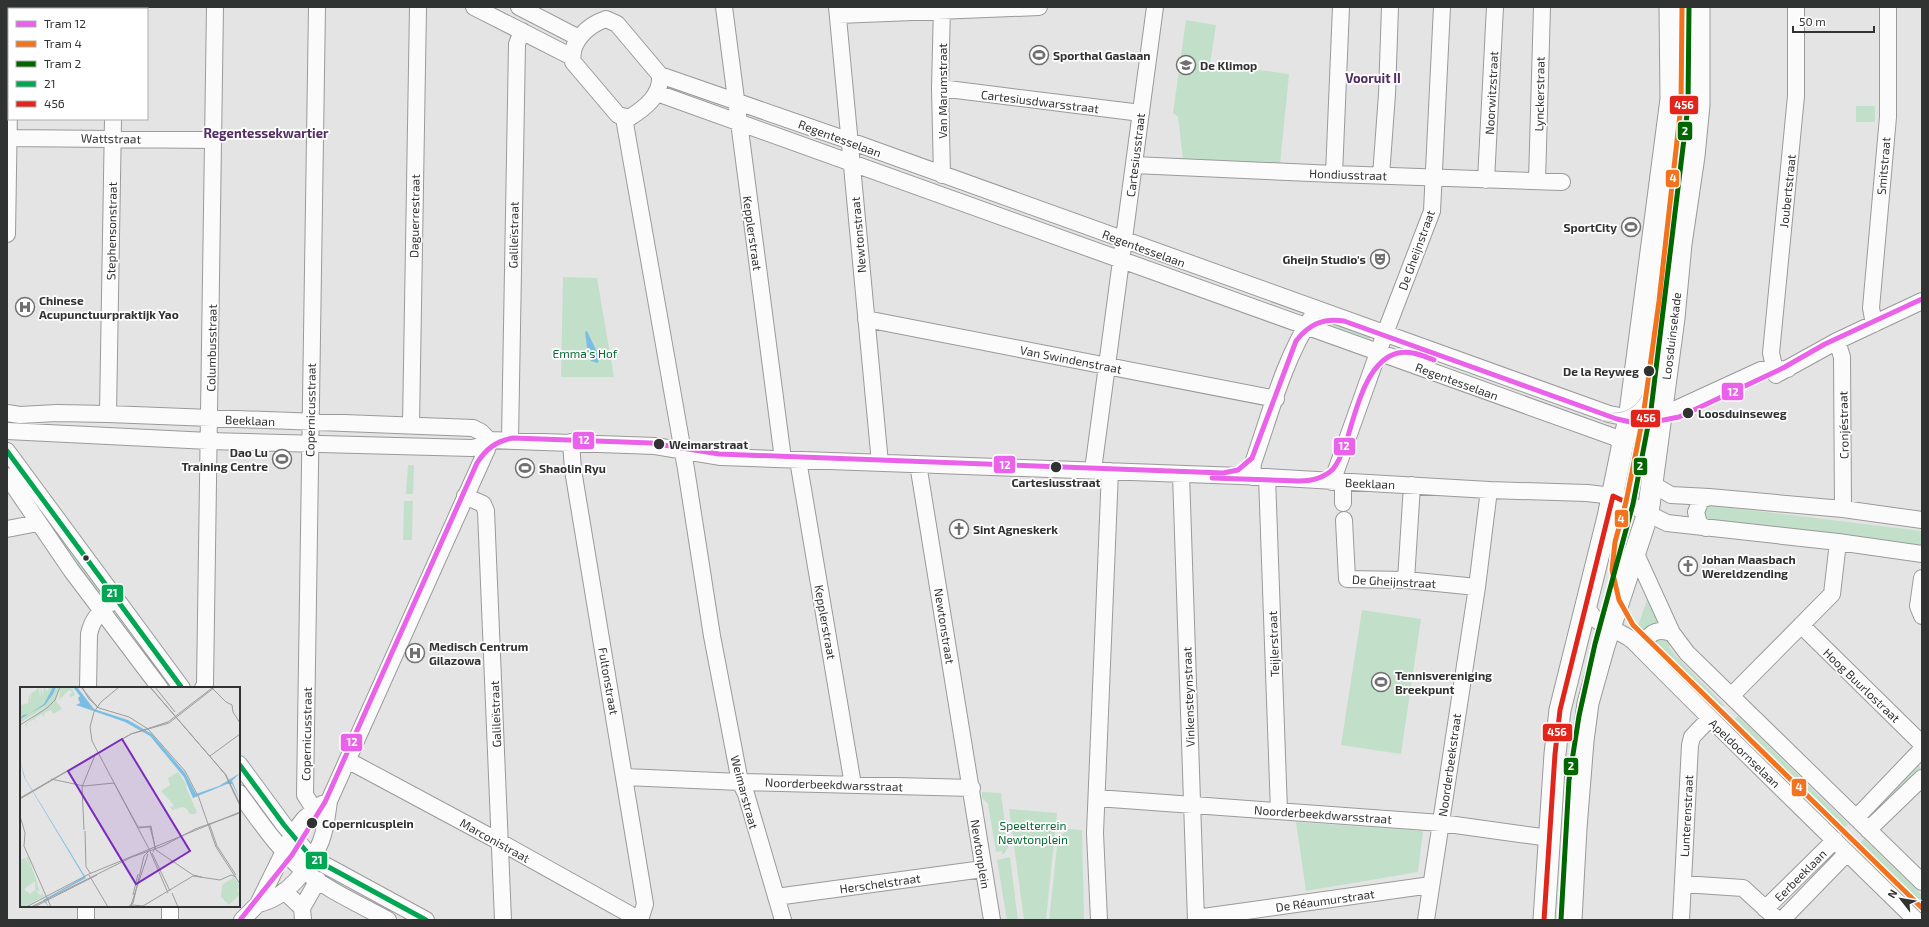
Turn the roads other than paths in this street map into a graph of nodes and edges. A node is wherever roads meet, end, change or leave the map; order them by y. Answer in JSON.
{"nodes":[{"id":1,"x":215,"y":7,"type":"edge"},
{"id":2,"x":317,"y":7,"type":"edge"},
{"id":3,"x":418,"y":7,"type":"edge"},
{"id":4,"x":474,"y":7,"type":"edge"},
{"id":5,"x":519,"y":7,"type":"edge"},
{"id":6,"x":724,"y":7,"type":"edge"},
{"id":7,"x":1039,"y":7,"type":"edge"},
{"id":8,"x":1155,"y":7,"type":"edge"},
{"id":9,"x":1342,"y":7,"type":"edge"},
{"id":10,"x":1390,"y":7,"type":"edge"},
{"id":11,"x":1442,"y":7,"type":"edge"},
{"id":12,"x":1495,"y":7,"type":"edge"},
{"id":13,"x":1542,"y":7,"type":"edge"},
{"id":14,"x":1670,"y":7,"type":"edge"},
{"id":15,"x":1699,"y":7,"type":"edge"},
{"id":16,"x":1796,"y":7,"type":"edge"},
{"id":17,"x":1888,"y":7,"type":"edge"},
{"id":18,"x":942,"y":9,"type":"edge"},
{"id":19,"x":837,"y":11,"type":"edge"},
{"id":20,"x":605,"y":13,"type":"edge"},
{"id":21,"x":522,"y":31,"type":"junction"},
{"id":22,"x":579,"y":38,"type":"junction"},
{"id":23,"x":572,"y":57,"type":"junction"},
{"id":24,"x":660,"y":75,"type":"junction"},
{"id":25,"x":940,"y":88,"type":"junction"},
{"id":26,"x":658,"y":93,"type":"junction"},
{"id":27,"x":736,"y":100,"type":"junction"},
{"id":28,"x":1141,"y":113,"type":"junction"},
{"id":29,"x":624,"y":118,"type":"junction"},
{"id":30,"x":9,"y":120,"type":"edge"},
{"id":31,"x":113,"y":120,"type":"edge"},
{"id":32,"x":738,"y":123,"type":"junction"},
{"id":33,"x":8,"y":138,"type":"junction"},
{"id":34,"x":112,"y":138,"type":"junction"},
{"id":35,"x":214,"y":140,"type":"junction"},
{"id":36,"x":850,"y":141,"type":"junction"},
{"id":37,"x":852,"y":163,"type":"junction"},
{"id":38,"x":1134,"y":165,"type":"junction"},
{"id":39,"x":1334,"y":174,"type":"junction"},
{"id":40,"x":942,"y":175,"type":"junction"},
{"id":41,"x":1381,"y":176,"type":"junction"},
{"id":42,"x":1434,"y":177,"type":"junction"},
{"id":43,"x":1486,"y":180,"type":"junction"},
{"id":44,"x":1537,"y":181,"type":"junction"},
{"id":45,"x":1562,"y":182,"type":"dead end"},
{"id":46,"x":7,"y":234,"type":"edge"},
{"id":47,"x":1125,"y":241,"type":"junction"},
{"id":48,"x":1121,"y":260,"type":"junction"},
{"id":49,"x":1922,"y":301,"type":"edge"},
{"id":50,"x":1316,"y":310,"type":"junction"},
{"id":51,"x":866,"y":319,"type":"junction"},
{"id":52,"x":1874,"y":324,"type":"junction"},
{"id":53,"x":1305,"y":327,"type":"junction"},
{"id":54,"x":1385,"y":334,"type":"junction"},
{"id":55,"x":1837,"y":341,"type":"junction"},
{"id":56,"x":1378,"y":353,"type":"junction"},
{"id":57,"x":1107,"y":366,"type":"junction"},
{"id":58,"x":1777,"y":366,"type":"junction"},
{"id":59,"x":1276,"y":399,"type":"junction"},
{"id":60,"x":7,"y":413,"type":"edge"},
{"id":61,"x":108,"y":414,"type":"junction"},
{"id":62,"x":209,"y":418,"type":"junction"},
{"id":63,"x":1630,"y":418,"type":"junction"},
{"id":64,"x":1660,"y":420,"type":"junction"},
{"id":65,"x":310,"y":422,"type":"junction"},
{"id":66,"x":411,"y":425,"type":"junction"},
{"id":67,"x":7,"y":431,"type":"edge"},
{"id":68,"x":489,"y":440,"type":"junction"},
{"id":69,"x":510,"y":440,"type":"junction"},
{"id":70,"x":209,"y":441,"type":"junction"},
{"id":71,"x":578,"y":443,"type":"junction"},
{"id":72,"x":1623,"y":443,"type":"junction"},
{"id":73,"x":310,"y":444,"type":"junction"},
{"id":74,"x":681,"y":450,"type":"junction"},
{"id":75,"x":7,"y":452,"type":"edge"},
{"id":76,"x":783,"y":459,"type":"junction"},
{"id":77,"x":798,"y":460,"type":"junction"},
{"id":78,"x":880,"y":463,"type":"junction"},
{"id":79,"x":918,"y":464,"type":"junction"},
{"id":80,"x":1093,"y":470,"type":"junction"},
{"id":81,"x":1110,"y":471,"type":"junction"},
{"id":82,"x":1181,"y":474,"type":"junction"},
{"id":83,"x":7,"y":476,"type":"edge"},
{"id":84,"x":1260,"y":477,"type":"junction"},
{"id":85,"x":1653,"y":480,"type":"junction"},
{"id":86,"x":1338,"y":482,"type":"junction"},
{"id":87,"x":1412,"y":485,"type":"junction"},
{"id":88,"x":1490,"y":490,"type":"junction"},
{"id":89,"x":466,"y":496,"type":"junction"},
{"id":90,"x":1613,"y":496,"type":"junction"},
{"id":91,"x":1709,"y":496,"type":"junction"},
{"id":92,"x":1343,"y":503,"type":"dead end"},
{"id":93,"x":1843,"y":509,"type":"junction"},
{"id":94,"x":1648,"y":513,"type":"junction"},
{"id":95,"x":1344,"y":520,"type":"dead end"},
{"id":96,"x":1922,"y":520,"type":"edge"},
{"id":97,"x":38,"y":523,"type":"junction"},
{"id":98,"x":7,"y":528,"type":"edge"},
{"id":99,"x":1706,"y":528,"type":"junction"},
{"id":100,"x":1838,"y":542,"type":"junction"},
{"id":101,"x":1636,"y":554,"type":"junction"},
{"id":102,"x":1922,"y":554,"type":"edge"},
{"id":103,"x":1922,"y":578,"type":"edge"},
{"id":104,"x":1406,"y":580,"type":"junction"},
{"id":105,"x":1477,"y":587,"type":"junction"},
{"id":106,"x":116,"y":599,"type":"junction"},
{"id":107,"x":1586,"y":603,"type":"junction"},
{"id":108,"x":102,"y":610,"type":"junction"},
{"id":109,"x":1922,"y":616,"type":"edge"},
{"id":110,"x":1801,"y":625,"type":"junction"},
{"id":111,"x":1610,"y":629,"type":"junction"},
{"id":112,"x":1672,"y":633,"type":"junction"},
{"id":113,"x":1644,"y":652,"type":"junction"},
{"id":114,"x":88,"y":687,"type":"edge"},
{"id":115,"x":159,"y":687,"type":"edge"},
{"id":116,"x":181,"y":687,"type":"edge"},
{"id":117,"x":204,"y":687,"type":"edge"},
{"id":118,"x":1731,"y":696,"type":"junction"},
{"id":119,"x":1710,"y":718,"type":"junction"},
{"id":120,"x":1922,"y":744,"type":"edge"},
{"id":121,"x":1922,"y":749,"type":"edge"},
{"id":122,"x":349,"y":761,"type":"junction"},
{"id":123,"x":240,"y":765,"type":"edge"},
{"id":124,"x":625,"y":776,"type":"junction"},
{"id":125,"x":1922,"y":778,"type":"edge"},
{"id":126,"x":740,"y":782,"type":"junction"},
{"id":127,"x":853,"y":785,"type":"junction"},
{"id":128,"x":972,"y":788,"type":"junction"},
{"id":129,"x":240,"y":794,"type":"edge"},
{"id":130,"x":1097,"y":798,"type":"junction"},
{"id":131,"x":329,"y":802,"type":"junction"},
{"id":132,"x":1192,"y":805,"type":"junction"},
{"id":133,"x":314,"y":809,"type":"junction"},
{"id":134,"x":1279,"y":810,"type":"junction"},
{"id":135,"x":1856,"y":818,"type":"junction"},
{"id":136,"x":1441,"y":823,"type":"junction"},
{"id":137,"x":1868,"y":830,"type":"junction"},
{"id":138,"x":292,"y":835,"type":"junction"},
{"id":139,"x":1549,"y":838,"type":"junction"},
{"id":140,"x":1834,"y":840,"type":"junction"},
{"id":141,"x":500,"y":842,"type":"junction"},
{"id":142,"x":283,"y":851,"type":"junction"},
{"id":143,"x":1847,"y":853,"type":"junction"},
{"id":144,"x":308,"y":864,"type":"junction"},
{"id":145,"x":983,"y":870,"type":"junction"},
{"id":146,"x":1922,"y":882,"type":"edge"},
{"id":147,"x":1683,"y":884,"type":"junction"},
{"id":148,"x":315,"y":886,"type":"junction"},
{"id":149,"x":1431,"y":886,"type":"junction"},
{"id":150,"x":284,"y":891,"type":"junction"},
{"id":151,"x":776,"y":897,"type":"junction"},
{"id":152,"x":258,"y":904,"type":"junction"},
{"id":153,"x":86,"y":907,"type":"edge"},
{"id":154,"x":170,"y":907,"type":"edge"},
{"id":155,"x":1765,"y":909,"type":"junction"},
{"id":156,"x":302,"y":914,"type":"edge"},
{"id":157,"x":1196,"y":919,"type":"edge"},
{"id":158,"x":86,"y":920,"type":"edge"},
{"id":159,"x":170,"y":920,"type":"edge"},
{"id":160,"x":242,"y":920,"type":"edge"},
{"id":161,"x":388,"y":920,"type":"edge"},
{"id":162,"x":426,"y":920,"type":"edge"},
{"id":163,"x":503,"y":920,"type":"edge"},
{"id":164,"x":640,"y":920,"type":"edge"},
{"id":165,"x":783,"y":920,"type":"edge"},
{"id":166,"x":992,"y":920,"type":"edge"},
{"id":167,"x":1099,"y":920,"type":"edge"},
{"id":168,"x":1426,"y":920,"type":"edge"},
{"id":169,"x":1544,"y":920,"type":"edge"},
{"id":170,"x":1571,"y":920,"type":"edge"},
{"id":171,"x":1681,"y":920,"type":"edge"},
{"id":172,"x":1778,"y":920,"type":"edge"},
{"id":173,"x":1782,"y":920,"type":"edge"},
{"id":174,"x":1916,"y":920,"type":"edge"}],
"edges":[{"from":1,"to":35,"type":"street","name":"Columbusstraat"},
{"from":2,"to":65,"type":"street","name":"Copernicusstraat"},
{"from":3,"to":66,"type":"street","name":"Daguerrestraat"},
{"from":4,"to":21,"type":"street"},
{"from":5,"to":22,"type":"street"},
{"from":6,"to":27,"type":"street","name":"Kepplerstraat"},
{"from":7,"to":18,"type":"street"},
{"from":8,"to":28,"type":"street","name":"Cartesiusstraat"},
{"from":9,"to":39,"type":"street"},
{"from":10,"to":41,"type":"street"},
{"from":11,"to":42,"type":"street","name":"De Gheijnstraat"},
{"from":12,"to":43,"type":"street","name":"Noorwitzstraat"},
{"from":13,"to":44,"type":"street","name":"Lynckerstraat"},
{"from":14,"to":63,"type":"main road"},
{"from":15,"to":64,"type":"main road","name":"Loosduinsekade"},
{"from":16,"to":58,"type":"street","name":"Joubertstraat"},
{"from":17,"to":52,"type":"street","name":"Smitstraat"},
{"from":18,"to":19,"type":"street"},
{"from":18,"to":25,"type":"street","name":"Van Marumstraat"},
{"from":19,"to":36,"type":"street","name":"Newtonstraat"},
{"from":20,"to":22,"type":"street"},
{"from":20,"to":24,"type":"street"},
{"from":21,"to":23,"type":"street"},
{"from":21,"to":69,"type":"street","name":"Galileïstraat"},
{"from":22,"to":23,"type":"street"},
{"from":23,"to":29,"type":"street"},
{"from":24,"to":26,"type":"street"},
{"from":24,"to":27,"type":"street","name":"Regentesselaan"},
{"from":25,"to":28,"type":"street","name":"Cartesiusdwarsstraat"},
{"from":25,"to":40,"type":"street","name":"Van Marumstraat"},
{"from":26,"to":29,"type":"street"},
{"from":26,"to":32,"type":"street","name":"Regentesselaan"},
{"from":27,"to":32,"type":"street","name":"Kepplerstraat"},
{"from":27,"to":36,"type":"street","name":"Regentesselaan"},
{"from":28,"to":38,"type":"street","name":"Cartesiusstraat"},
{"from":29,"to":74,"type":"street","name":"Weimarstraat"},
{"from":30,"to":33,"type":"street"},
{"from":31,"to":34,"type":"street","name":"Stephensonstraat"},
{"from":32,"to":37,"type":"street","name":"Regentesselaan"},
{"from":32,"to":76,"type":"street","name":"Kepplerstraat"},
{"from":33,"to":34,"type":"street","name":"Wattstraat"},
{"from":33,"to":46,"type":"street"},
{"from":34,"to":35,"type":"street","name":"Wattstraat"},
{"from":34,"to":61,"type":"street","name":"Stephensonstraat"},
{"from":35,"to":62,"type":"street","name":"Columbusstraat"},
{"from":36,"to":37,"type":"street","name":"Newtonstraat"},
{"from":36,"to":40,"type":"street","name":"Regentesselaan"},
{"from":37,"to":48,"type":"street","name":"Regentesselaan"},
{"from":37,"to":51,"type":"street","name":"Newtonstraat"},
{"from":38,"to":39,"type":"street","name":"Hondiusstraat"},
{"from":38,"to":47,"type":"street","name":"Cartesiusstraat"},
{"from":39,"to":41,"type":"street","name":"Hondiusstraat"},
{"from":40,"to":47,"type":"street","name":"Regentesselaan"},
{"from":41,"to":42,"type":"street","name":"Hondiusstraat"},
{"from":42,"to":43,"type":"street","name":"Hondiusstraat"},
{"from":42,"to":54,"type":"street","name":"De Gheijnstraat"},
{"from":43,"to":44,"type":"street","name":"Hondiusstraat"},
{"from":44,"to":45,"type":"street","name":"Hondiusstraat"},
{"from":47,"to":48,"type":"street","name":"Cartesiusstraat"},
{"from":47,"to":50,"type":"street","name":"Regentesselaan"},
{"from":48,"to":53,"type":"street","name":"Regentesselaan"},
{"from":48,"to":57,"type":"street","name":"Cartesiusstraat"},
{"from":49,"to":52,"type":"street","name":"Regentesselaan"},
{"from":50,"to":53,"type":"street","name":"Teijlerstraat"},
{"from":50,"to":54,"type":"street","name":"Regentesselaan"},
{"from":51,"to":57,"type":"street","name":"Van Swindenstraat"},
{"from":51,"to":78,"type":"street","name":"Newtonstraat"},
{"from":52,"to":55,"type":"street","name":"Regentesselaan"},
{"from":53,"to":56,"type":"street","name":"Regentesselaan"},
{"from":53,"to":59,"type":"street","name":"Teijlerstraat"},
{"from":54,"to":56,"type":"street","name":"De Gheijnstraat"},
{"from":54,"to":63,"type":"street","name":"Regentesselaan"},
{"from":55,"to":58,"type":"street","name":"Regentesselaan"},
{"from":55,"to":93,"type":"street","name":"Cronjéstraat"},
{"from":56,"to":72,"type":"street","name":"Regentesselaan"},
{"from":56,"to":86,"type":"street","name":"De Gheijnstraat"},
{"from":57,"to":59,"type":"street","name":"Van Swindenstraat"},
{"from":57,"to":80,"type":"street","name":"Cartesiusstraat"},
{"from":58,"to":64,"type":"street","name":"Regentesselaan"},
{"from":59,"to":84,"type":"street","name":"Teijlerstraat"},
{"from":60,"to":61,"type":"street","name":"Beeklaan"},
{"from":61,"to":62,"type":"street","name":"Beeklaan"},
{"from":62,"to":65,"type":"street","name":"Beeklaan"},
{"from":62,"to":70,"type":"street","name":"Columbusstraat"},
{"from":63,"to":64,"type":"street","name":"Regentesselaan"},
{"from":63,"to":72,"type":"main road"},
{"from":63,"to":85,"type":"street"},
{"from":64,"to":85,"type":"main road","name":"Loosduinsekade"},
{"from":65,"to":66,"type":"street","name":"Beeklaan"},
{"from":65,"to":73,"type":"street","name":"Copernicusstraat"},
{"from":66,"to":68,"type":"street","name":"Beeklaan"},
{"from":67,"to":70,"type":"street","name":"Beeklaan"},
{"from":68,"to":69,"type":"street","name":"Beeklaan"},
{"from":68,"to":73,"type":"street","name":"Beeklaan"},
{"from":68,"to":89,"type":"street"},
{"from":69,"to":71,"type":"street","name":"Beeklaan"},
{"from":70,"to":73,"type":"street","name":"Beeklaan"},
{"from":70,"to":117,"type":"street","name":"Columbusstraat"},
{"from":71,"to":74,"type":"street","name":"Beeklaan"},
{"from":71,"to":124,"type":"street","name":"Fultonstraat"},
{"from":72,"to":90,"type":"main road"},
{"from":73,"to":133,"type":"street","name":"Copernicusstraat"},
{"from":74,"to":76,"type":"street","name":"Beeklaan"},
{"from":74,"to":126,"type":"street","name":"Weimarstraat"},
{"from":75,"to":106,"type":"street"},
{"from":76,"to":77,"type":"street","name":"Beeklaan"},
{"from":77,"to":78,"type":"street","name":"Beeklaan"},
{"from":77,"to":127,"type":"street","name":"Kepplerstraat"},
{"from":78,"to":79,"type":"street","name":"Beeklaan"},
{"from":79,"to":80,"type":"street","name":"Beeklaan"},
{"from":79,"to":128,"type":"street","name":"Newtonstraat"},
{"from":80,"to":81,"type":"street","name":"Beeklaan"},
{"from":81,"to":82,"type":"street","name":"Beeklaan"},
{"from":81,"to":130,"type":"street"},
{"from":82,"to":84,"type":"street","name":"Beeklaan"},
{"from":82,"to":132,"type":"street","name":"Vinkensteynstraat"},
{"from":83,"to":97,"type":"street"},
{"from":84,"to":86,"type":"street","name":"Beeklaan"},
{"from":84,"to":134,"type":"street","name":"Teijlerstraat"},
{"from":85,"to":91,"type":"street"},
{"from":85,"to":94,"type":"main road","name":"Loosduinsekade"},
{"from":86,"to":87,"type":"street","name":"Beeklaan"},
{"from":86,"to":92,"type":"street","name":"De Gheijnstraat"},
{"from":87,"to":88,"type":"street","name":"Beeklaan"},
{"from":87,"to":104,"type":"street","name":"Beeklaan"},
{"from":88,"to":90,"type":"street","name":"Beeklaan"},
{"from":88,"to":105,"type":"street","name":"Noorderbeekstraat"},
{"from":89,"to":122,"type":"street"},
{"from":89,"to":141,"type":"street","name":"Galileïstraat"},
{"from":90,"to":94,"type":"street","name":"Beeklaan"},
{"from":90,"to":107,"type":"main road"},
{"from":91,"to":93,"type":"street"},
{"from":91,"to":99,"type":"street"},
{"from":93,"to":96,"type":"street"},
{"from":94,"to":99,"type":"street"},
{"from":94,"to":101,"type":"main road","name":"Loosduinsekade"},
{"from":95,"to":104,"type":"street","name":"De Gheijnstraat"},
{"from":97,"to":98,"type":"street"},
{"from":97,"to":108,"type":"street"},
{"from":99,"to":100,"type":"street"},
{"from":100,"to":102,"type":"street"},
{"from":100,"to":110,"type":"street"},
{"from":101,"to":111,"type":"main road","name":"Loosduinsekade"},
{"from":101,"to":112,"type":"street"},
{"from":103,"to":109,"type":"street"},
{"from":104,"to":105,"type":"street","name":"De Gheijnstraat"},
{"from":105,"to":136,"type":"street","name":"Noorderbeekstraat"},
{"from":106,"to":108,"type":"street"},
{"from":106,"to":116,"type":"street"},
{"from":107,"to":111,"type":"street","name":"Apeldoornselaan"},
{"from":107,"to":139,"type":"main road"},
{"from":108,"to":114,"type":"street"},
{"from":108,"to":115,"type":"street"},
{"from":110,"to":118,"type":"street"},
{"from":110,"to":120,"type":"street","name":"Hoog Buurlostraat"},
{"from":111,"to":113,"type":"street","name":"Apeldoornselaan"},
{"from":111,"to":170,"type":"main road","name":"Loosduinsekade"},
{"from":112,"to":113,"type":"street"},
{"from":112,"to":118,"type":"street"},
{"from":113,"to":119,"type":"street","name":"Apeldoornselaan"},
{"from":118,"to":135,"type":"street"},
{"from":119,"to":140,"type":"street","name":"Apeldoornselaan"},
{"from":119,"to":147,"type":"street","name":"Lunterenstraat"},
{"from":121,"to":135,"type":"street"},
{"from":122,"to":131,"type":"street"},
{"from":122,"to":141,"type":"street","name":"Marconistraat"},
{"from":123,"to":138,"type":"street"},
{"from":124,"to":126,"type":"street","name":"Noorderbeekdwarsstraat"},
{"from":124,"to":164,"type":"street","name":"Fultonstraat"},
{"from":125,"to":137,"type":"street"},
{"from":126,"to":127,"type":"street","name":"Noorderbeekdwarsstraat"},
{"from":126,"to":151,"type":"street","name":"Weimarstraat"},
{"from":127,"to":128,"type":"street","name":"Noorderbeekdwarsstraat"},
{"from":128,"to":145,"type":"street","name":"Newtonplein"},
{"from":129,"to":142,"type":"street"},
{"from":130,"to":132,"type":"street","name":"Noorderbeekdwarsstraat"},
{"from":130,"to":167,"type":"street"},
{"from":131,"to":133,"type":"street"},
{"from":131,"to":144,"type":"street"},
{"from":132,"to":134,"type":"street","name":"Noorderbeekdwarsstraat"},
{"from":132,"to":157,"type":"street","name":"Vinkensteynstraat"},
{"from":133,"to":138,"type":"street"},
{"from":134,"to":136,"type":"street","name":"Noorderbeekdwarsstraat"},
{"from":135,"to":137,"type":"street"},
{"from":136,"to":139,"type":"street","name":"Noorderbeekdwarsstraat"},
{"from":136,"to":149,"type":"street","name":"Noorderbeekstraat"},
{"from":137,"to":146,"type":"street"},
{"from":138,"to":142,"type":"street"},
{"from":138,"to":144,"type":"street"},
{"from":139,"to":169,"type":"main road"},
{"from":140,"to":143,"type":"street","name":"Apeldoornselaan"},
{"from":140,"to":155,"type":"street","name":"Eerbeeklaan"},
{"from":141,"to":163,"type":"street","name":"Galileïstraat"},
{"from":141,"to":164,"type":"street","name":"Marconistraat"},
{"from":142,"to":144,"type":"street"},
{"from":142,"to":152,"type":"street"},
{"from":143,"to":173,"type":"street","name":"Eerbeeklaan"},
{"from":143,"to":174,"type":"street","name":"Apeldoornselaan"},
{"from":144,"to":148,"type":"street"},
{"from":144,"to":150,"type":"street"},
{"from":144,"to":162,"type":"street"},
{"from":145,"to":151,"type":"street","name":"Herschelstraat"},
{"from":145,"to":166,"type":"street","name":"Newtonplein"},
{"from":147,"to":155,"type":"street"},
{"from":147,"to":171,"type":"street","name":"Lunterenstraat"},
{"from":148,"to":156,"type":"street"},
{"from":148,"to":161,"type":"street"},
{"from":149,"to":157,"type":"street","name":"De Réaumurstraat"},
{"from":149,"to":168,"type":"street","name":"Noorderbeekstraat"},
{"from":150,"to":152,"type":"street"},
{"from":150,"to":156,"type":"street"},
{"from":151,"to":165,"type":"street","name":"Weimarstraat"},
{"from":152,"to":160,"type":"street"},
{"from":153,"to":158,"type":"street"},
{"from":154,"to":159,"type":"street"},
{"from":155,"to":172,"type":"street"}]}
